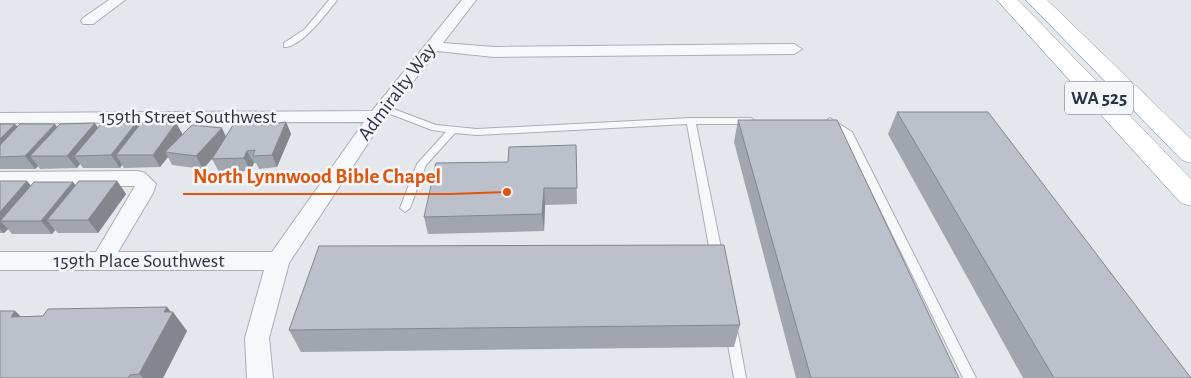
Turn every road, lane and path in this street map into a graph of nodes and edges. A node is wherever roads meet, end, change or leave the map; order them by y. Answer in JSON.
{"nodes":[{"id":1,"x":118,"y":0,"type":"edge"},
{"id":2,"x":333,"y":0,"type":"edge"},
{"id":3,"x":468,"y":0,"type":"edge"},
{"id":4,"x":1006,"y":0,"type":"edge"},
{"id":5,"x":1036,"y":0,"type":"edge"},
{"id":6,"x":88,"y":20,"type":"dead end"},
{"id":7,"x":287,"y":44,"type":"dead end"},
{"id":8,"x":432,"y":46,"type":"junction"},
{"id":9,"x":794,"y":50,"type":"dead end"},
{"id":10,"x":380,"y":112,"type":"junction"},
{"id":11,"x":0,"y":118,"type":"edge"},
{"id":12,"x":765,"y":121,"type":"edge"},
{"id":13,"x":821,"y":121,"type":"edge"},
{"id":14,"x":692,"y":122,"type":"junction"},
{"id":15,"x":454,"y":130,"type":"junction"},
{"id":16,"x":1191,"y":154,"type":"edge"},
{"id":17,"x":0,"y":179,"type":"edge"},
{"id":18,"x":1191,"y":196,"type":"edge"},
{"id":19,"x":405,"y":208,"type":"dead end"},
{"id":20,"x":0,"y":261,"type":"edge"},
{"id":21,"x":102,"y":261,"type":"junction"},
{"id":22,"x":278,"y":261,"type":"junction"},
{"id":23,"x":719,"y":267,"type":"edge"},
{"id":24,"x":729,"y":320,"type":"edge"},
{"id":25,"x":260,"y":378,"type":"edge"},
{"id":26,"x":740,"y":378,"type":"edge"},
{"id":27,"x":970,"y":378,"type":"edge"}],
"edges":[{"from":1,"to":6,"type":"street"},
{"from":2,"to":7,"type":"lane"},
{"from":3,"to":8,"type":"street","name":"Admiralty Way"},
{"from":4,"to":18,"type":"highway","number":"WA 525"},
{"from":5,"to":16,"type":"highway","number":"WA 525"},
{"from":8,"to":9,"type":"street"},
{"from":8,"to":10,"type":"street","name":"Admiralty Way"},
{"from":10,"to":11,"type":"street","name":"159th Street Southwest"},
{"from":10,"to":15,"type":"lane"},
{"from":10,"to":22,"type":"street","name":"Admiralty Way"},
{"from":12,"to":14,"type":"lane"},
{"from":13,"to":27,"type":"lane"},
{"from":14,"to":15,"type":"lane"},
{"from":14,"to":23,"type":"lane"},
{"from":15,"to":19,"type":"lane"},
{"from":17,"to":21,"type":"street"},
{"from":20,"to":21,"type":"street","name":"159th Place Southwest"},
{"from":21,"to":22,"type":"street","name":"159th Place Southwest"},
{"from":22,"to":25,"type":"street","name":"Admiralty Way"},
{"from":24,"to":26,"type":"lane"}]}
